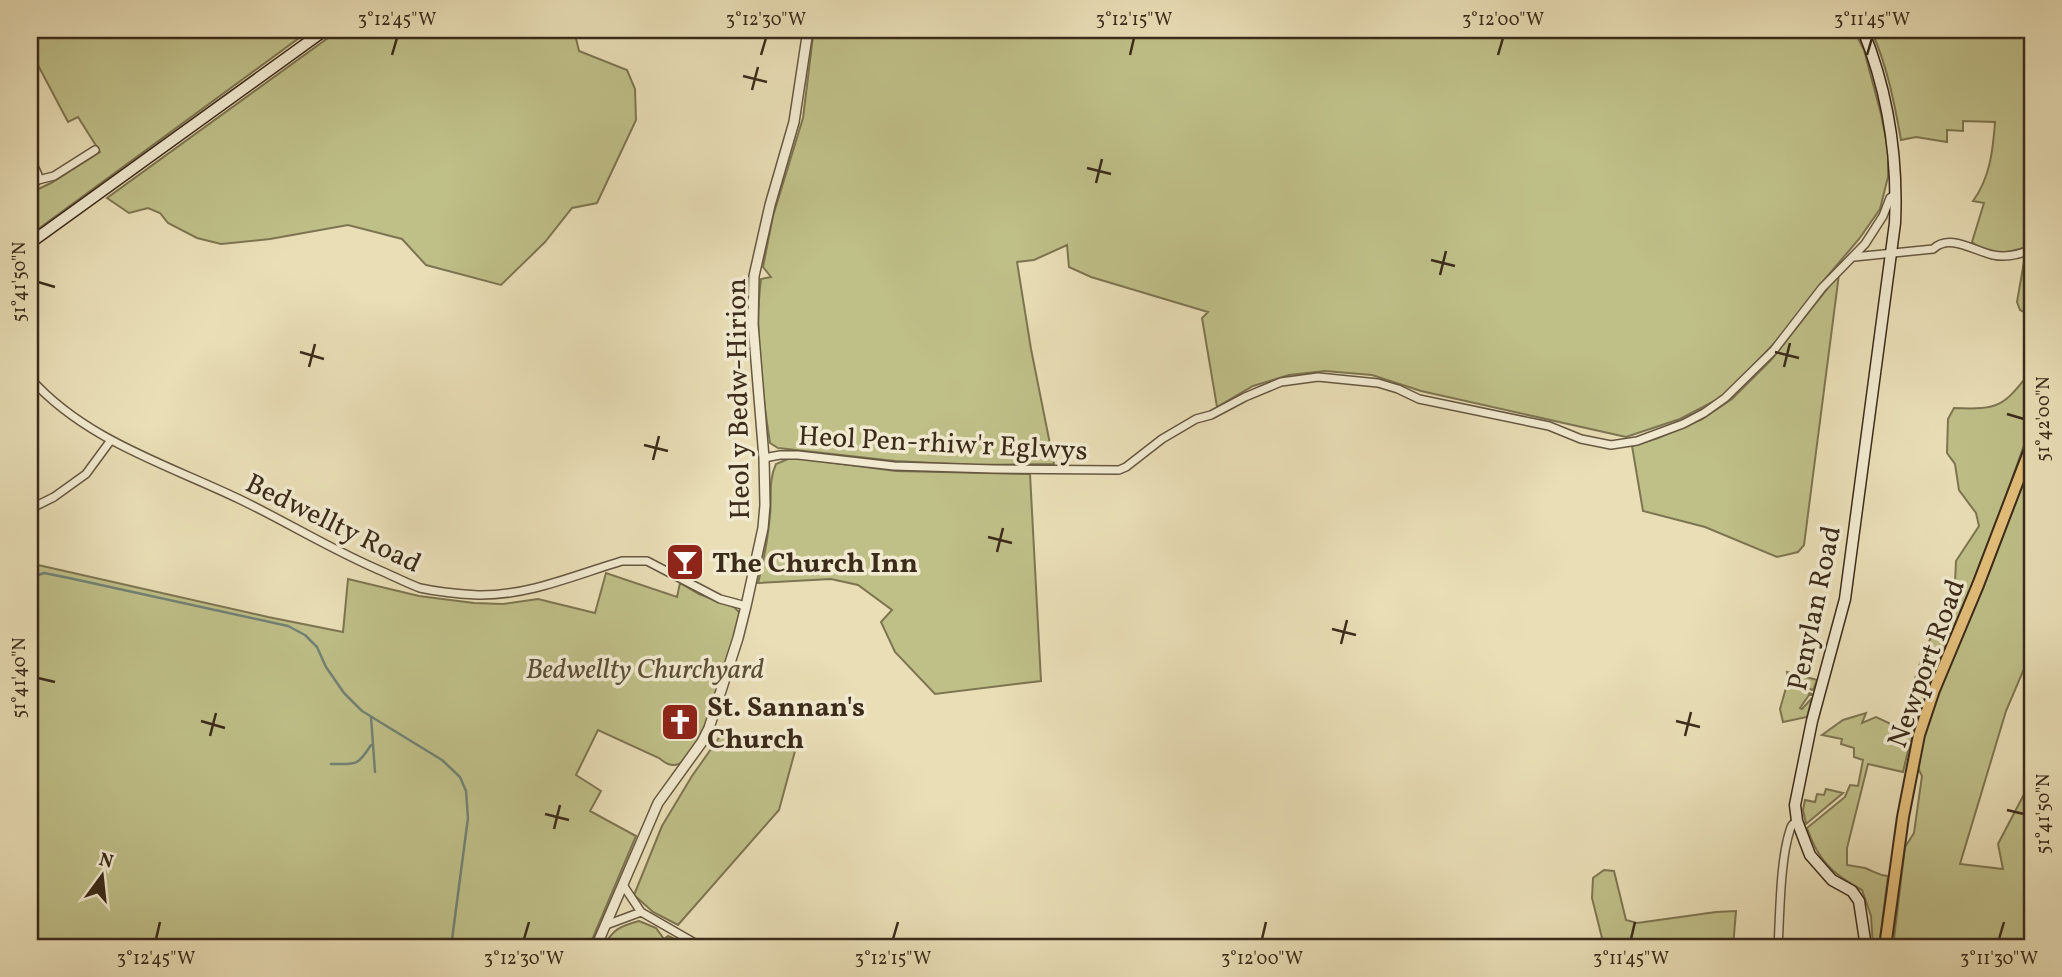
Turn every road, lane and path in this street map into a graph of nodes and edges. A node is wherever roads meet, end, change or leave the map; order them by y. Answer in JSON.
{"nodes":[{"id":1,"x":325,"y":30,"type":"edge"},
{"id":2,"x":808,"y":30,"type":"edge"},
{"id":3,"x":1863,"y":30,"type":"edge"},
{"id":4,"x":2025,"y":30,"type":"edge"},
{"id":5,"x":2032,"y":40,"type":"edge"},
{"id":6,"x":95,"y":150,"type":"dead end"},
{"id":7,"x":30,"y":158,"type":"edge"},
{"id":8,"x":37,"y":180,"type":"junction"},
{"id":9,"x":30,"y":188,"type":"edge"},
{"id":10,"x":1896,"y":194,"type":"junction"},
{"id":11,"x":30,"y":243,"type":"edge"},
{"id":12,"x":2032,"y":249,"type":"edge"},
{"id":13,"x":1892,"y":253,"type":"junction"},
{"id":14,"x":1853,"y":257,"type":"junction"},
{"id":15,"x":30,"y":378,"type":"edge"},
{"id":16,"x":110,"y":440,"type":"junction"},
{"id":17,"x":2032,"y":444,"type":"edge"},
{"id":18,"x":764,"y":458,"type":"junction"},
{"id":19,"x":30,"y":509,"type":"edge"},
{"id":20,"x":746,"y":606,"type":"junction"},
{"id":21,"x":1797,"y":821,"type":"junction"},
{"id":22,"x":623,"y":885,"type":"junction"},
{"id":23,"x":641,"y":912,"type":"junction"},
{"id":24,"x":606,"y":925,"type":"junction"},
{"id":25,"x":596,"y":947,"type":"edge"},
{"id":26,"x":702,"y":947,"type":"edge"},
{"id":27,"x":1778,"y":947,"type":"edge"},
{"id":28,"x":1866,"y":947,"type":"edge"},
{"id":29,"x":1885,"y":947,"type":"edge"}],
"edges":[{"from":1,"to":11,"type":"main road"},
{"from":2,"to":18,"type":"street","name":"Heol y Bedw-Hirion"},
{"from":3,"to":10,"type":"main road","name":"Penylan Road"},
{"from":4,"to":5,"type":"main road"},
{"from":6,"to":8,"type":"street"},
{"from":7,"to":8,"type":"street"},
{"from":8,"to":9,"type":"street"},
{"from":10,"to":13,"type":"main road","name":"Penylan Road"},
{"from":10,"to":14,"type":"street","name":"Heol Pen-rhiw'r Eglwys"},
{"from":12,"to":13,"type":"street"},
{"from":13,"to":14,"type":"street"},
{"from":13,"to":21,"type":"main road","name":"Penylan Road"},
{"from":14,"to":18,"type":"street","name":"Heol Pen-rhiw'r Eglwys"},
{"from":15,"to":16,"type":"street","name":"Bedwellty Road"},
{"from":16,"to":19,"type":"street"},
{"from":16,"to":20,"type":"street","name":"Bedwellty Road"},
{"from":17,"to":29,"type":"main road","name":"Newport Road"},
{"from":18,"to":20,"type":"street","name":"Heol y Bedw-Hirion"},
{"from":20,"to":22,"type":"street","name":"Heol y Bedw-Hirion"},
{"from":21,"to":27,"type":"street"},
{"from":21,"to":28,"type":"main road","name":"Penylan Road"},
{"from":22,"to":23,"type":"street"},
{"from":22,"to":24,"type":"street","name":"Heol y Bedw-Hirion"},
{"from":23,"to":24,"type":"street"},
{"from":23,"to":26,"type":"street"},
{"from":24,"to":25,"type":"street","name":"Heol y Bedw-Hirion"}]}
